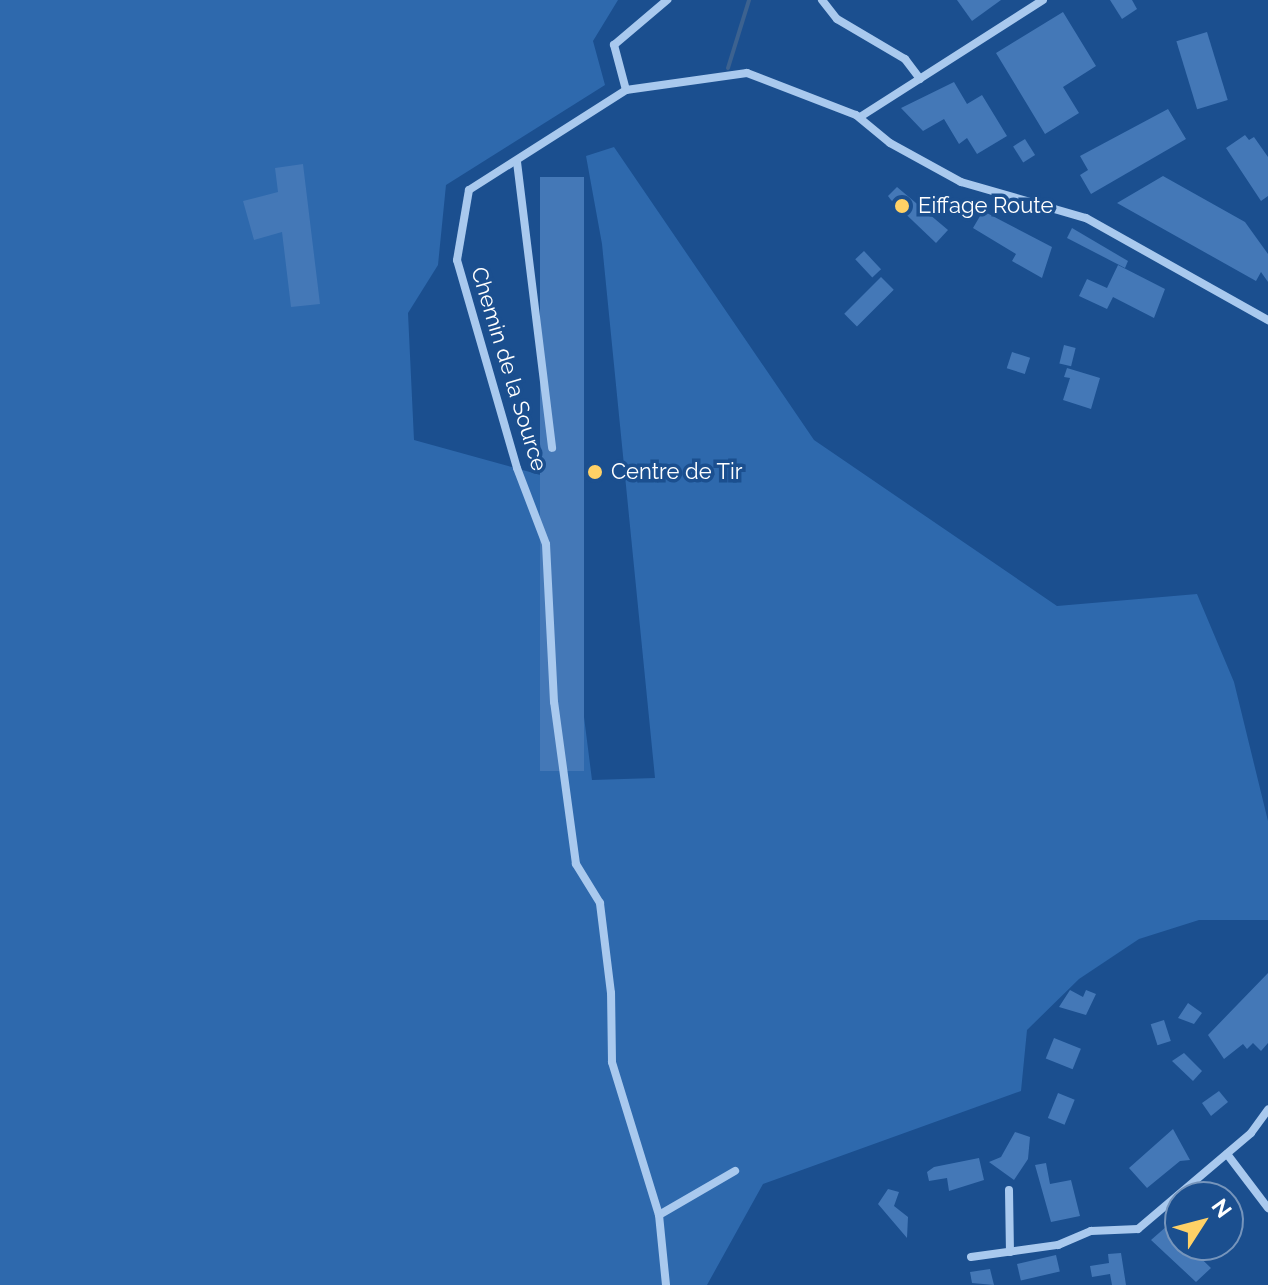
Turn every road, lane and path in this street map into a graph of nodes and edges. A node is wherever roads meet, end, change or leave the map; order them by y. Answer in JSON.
{"nodes":[{"id":1,"x":667,"y":0,"type":"edge"},
{"id":2,"x":822,"y":0,"type":"edge"},
{"id":3,"x":1043,"y":0,"type":"edge"},
{"id":4,"x":920,"y":79,"type":"junction"},
{"id":5,"x":626,"y":90,"type":"junction"},
{"id":6,"x":860,"y":117,"type":"junction"},
{"id":7,"x":517,"y":162,"type":"junction"},
{"id":8,"x":1268,"y":320,"type":"edge"},
{"id":9,"x":552,"y":448,"type":"dead end"},
{"id":10,"x":1268,"y":1110,"type":"edge"},
{"id":11,"x":1227,"y":1154,"type":"junction"},
{"id":12,"x":735,"y":1171,"type":"dead end"},
{"id":13,"x":1009,"y":1190,"type":"dead end"},
{"id":14,"x":1268,"y":1208,"type":"edge"},
{"id":15,"x":659,"y":1215,"type":"junction"},
{"id":16,"x":1010,"y":1252,"type":"junction"},
{"id":17,"x":971,"y":1257,"type":"dead end"},
{"id":18,"x":666,"y":1285,"type":"edge"}],
"edges":[{"from":1,"to":5,"type":"street"},
{"from":2,"to":4,"type":"street"},
{"from":3,"to":4,"type":"street"},
{"from":4,"to":6,"type":"street"},
{"from":5,"to":6,"type":"street","name":"Chemin de la Source"},
{"from":5,"to":7,"type":"street","name":"Chemin de la Source"},
{"from":6,"to":8,"type":"street","name":"Chemin de la Source"},
{"from":7,"to":9,"type":"street"},
{"from":7,"to":15,"type":"street","name":"Chemin de la Source"},
{"from":10,"to":11,"type":"street"},
{"from":11,"to":14,"type":"street"},
{"from":11,"to":16,"type":"street"},
{"from":12,"to":15,"type":"street"},
{"from":13,"to":16,"type":"street"},
{"from":15,"to":18,"type":"street","name":"Chemin de la Source"},
{"from":16,"to":17,"type":"street"}]}
